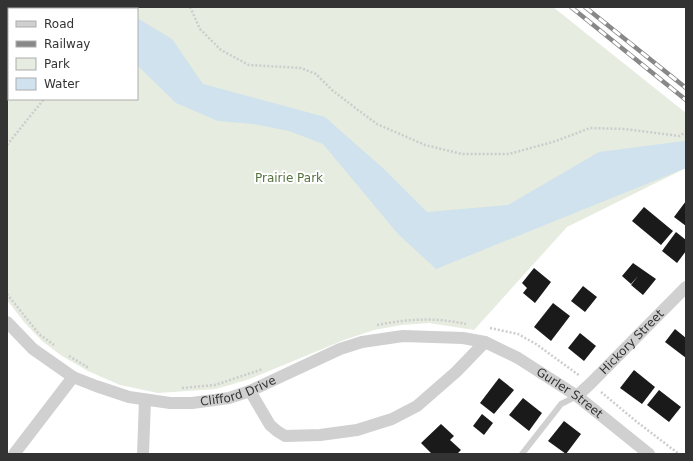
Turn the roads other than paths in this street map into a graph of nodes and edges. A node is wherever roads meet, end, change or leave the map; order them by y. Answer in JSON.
{"nodes":[{"id":1,"x":686,"y":287,"type":"edge"},
{"id":2,"x":7,"y":322,"type":"edge"},
{"id":3,"x":485,"y":342,"type":"junction"},
{"id":4,"x":73,"y":377,"type":"junction"},
{"id":5,"x":250,"y":391,"type":"junction"},
{"id":6,"x":577,"y":396,"type":"junction"},
{"id":7,"x":144,"y":400,"type":"junction"},
{"id":8,"x":14,"y":454,"type":"edge"},
{"id":9,"x":143,"y":454,"type":"edge"},
{"id":10,"x":522,"y":454,"type":"edge"},
{"id":11,"x":649,"y":454,"type":"edge"}],
"edges":[{"from":1,"to":6,"type":"street","name":"Hickory Street"},
{"from":2,"to":4,"type":"street","name":"Clifford Drive"},
{"from":3,"to":5,"type":"street","name":"Clifford Drive"},
{"from":3,"to":5,"type":"street"},
{"from":3,"to":6,"type":"street","name":"Gurler Street"},
{"from":4,"to":7,"type":"street","name":"Clifford Drive"},
{"from":4,"to":8,"type":"street"},
{"from":5,"to":7,"type":"street","name":"Clifford Drive"},
{"from":6,"to":10,"type":"lane"},
{"from":6,"to":11,"type":"street","name":"Gurler Street"},
{"from":7,"to":9,"type":"street"}]}
